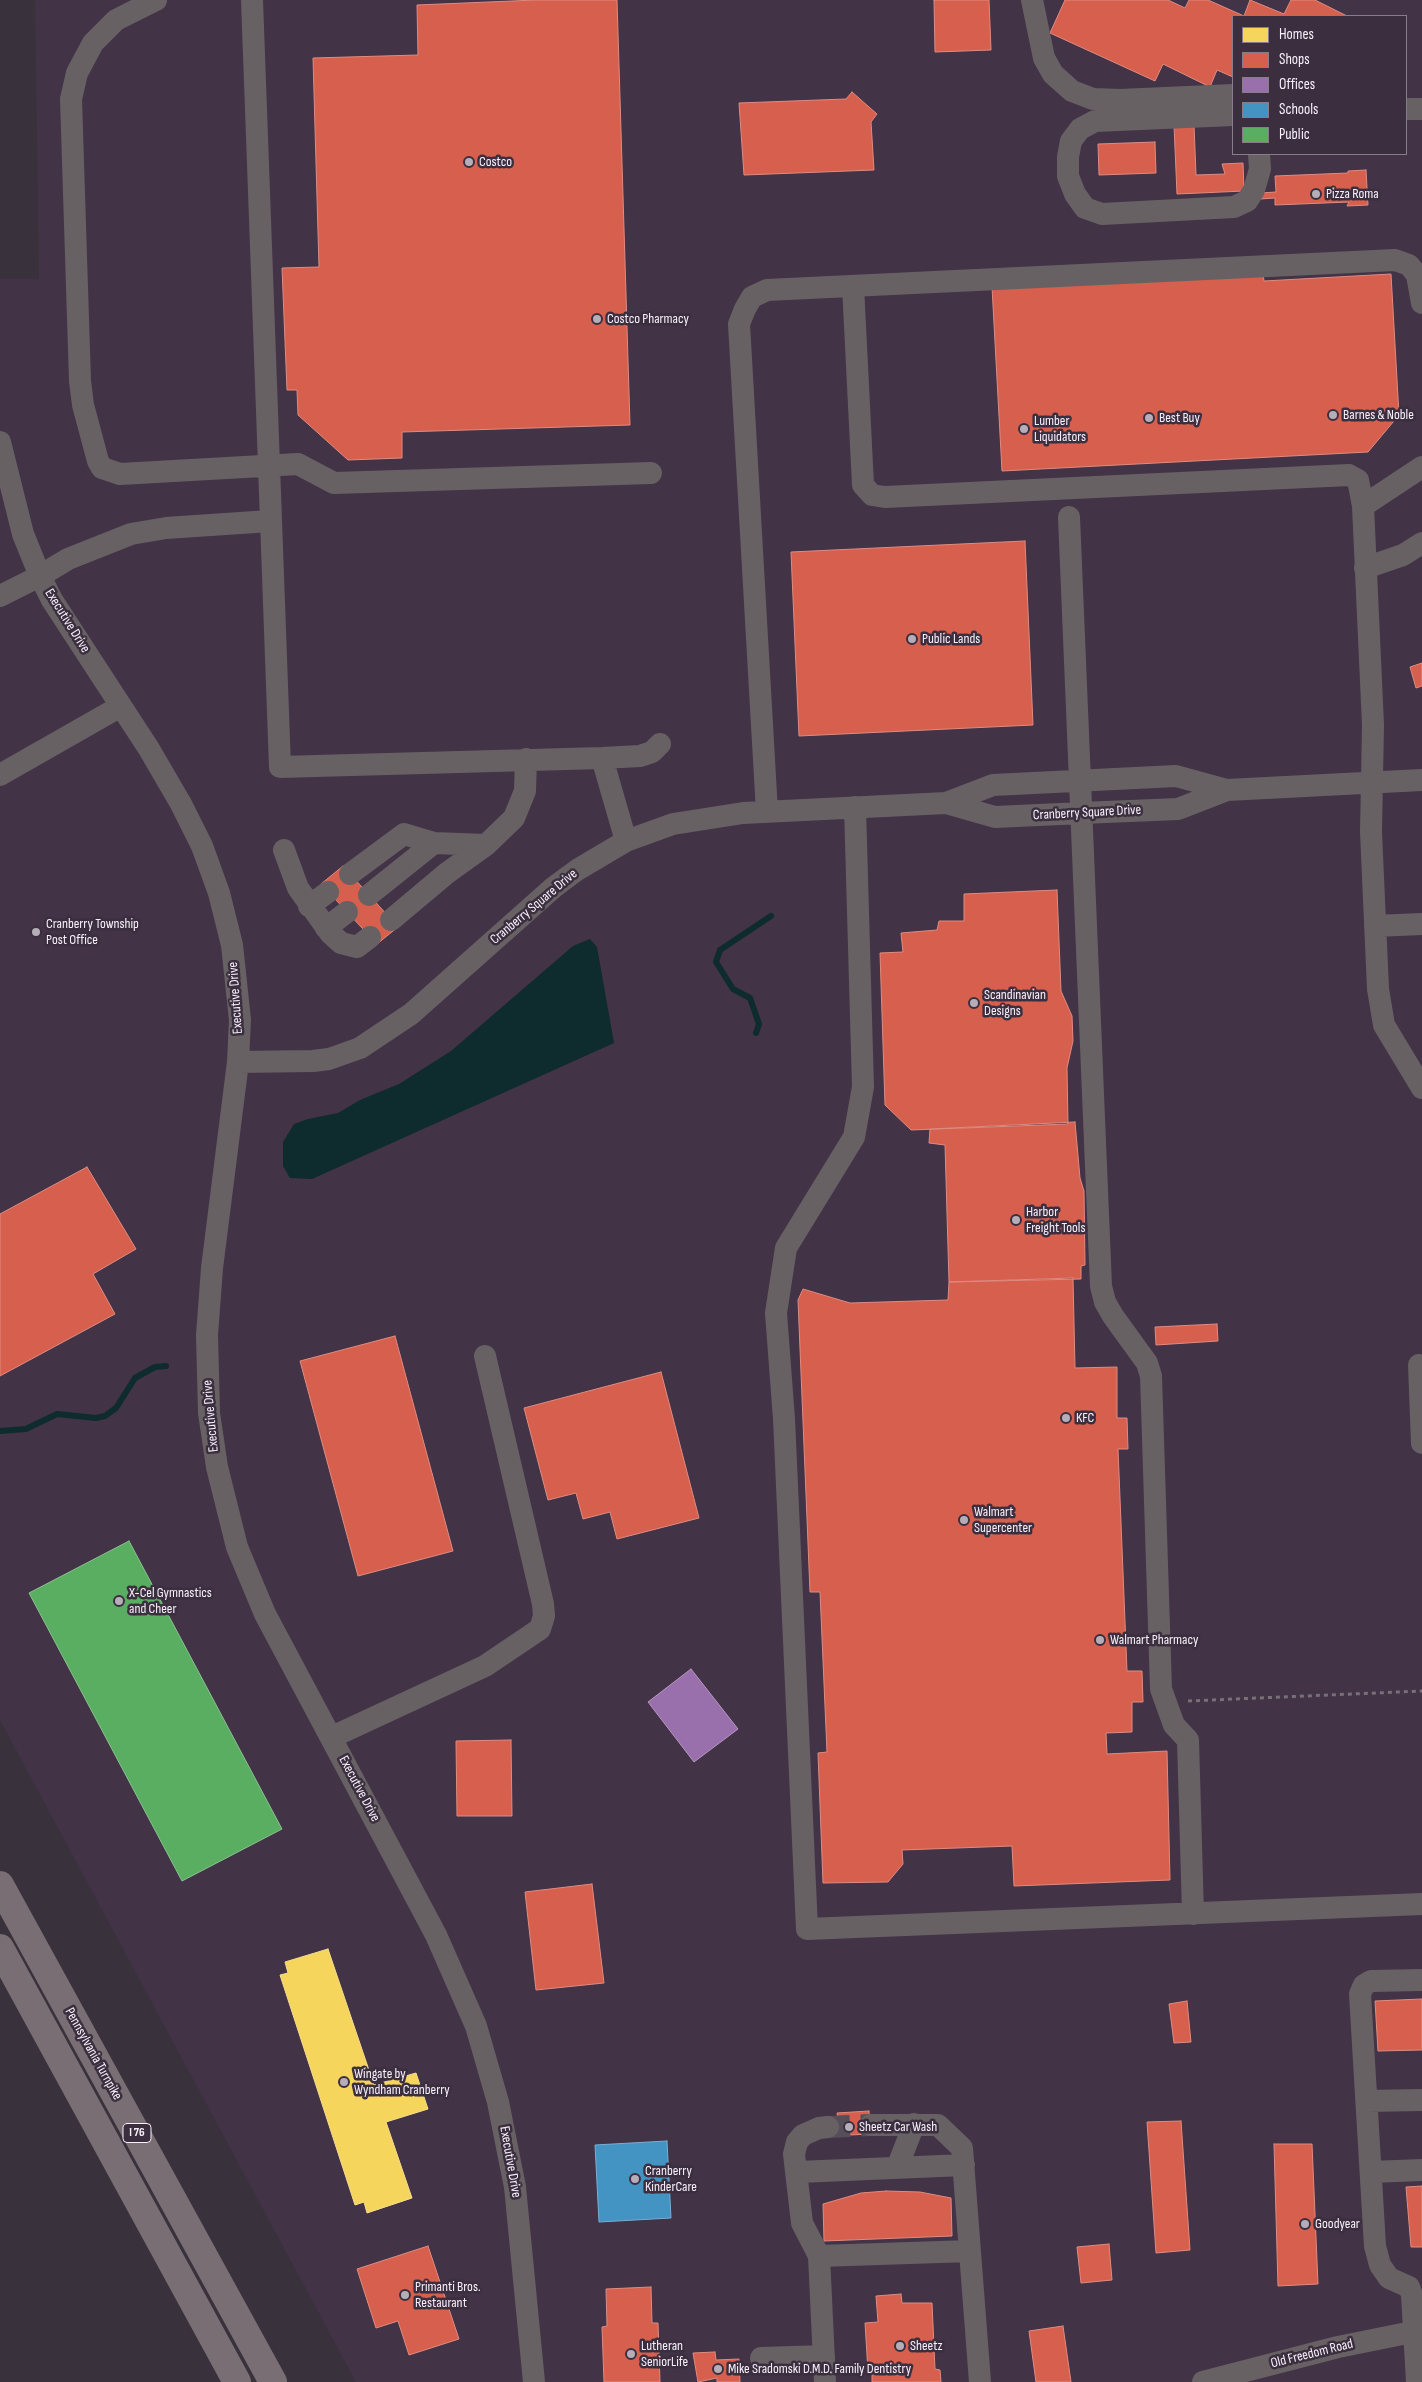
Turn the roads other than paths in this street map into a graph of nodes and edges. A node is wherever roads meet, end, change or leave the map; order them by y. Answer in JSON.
{"nodes":[{"id":1,"x":252,"y":0,"type":"edge"},
{"id":2,"x":1032,"y":0,"type":"edge"},
{"id":3,"x":146,"y":2,"type":"edge"},
{"id":4,"x":1422,"y":93,"type":"edge"},
{"id":5,"x":1407,"y":94,"type":"edge"},
{"id":6,"x":1232,"y":95,"type":"edge"},
{"id":7,"x":1422,"y":108,"type":"edge"},
{"id":8,"x":1407,"y":109,"type":"edge"},
{"id":9,"x":1232,"y":115,"type":"edge"},
{"id":10,"x":1259,"y":155,"type":"edge"},
{"id":11,"x":853,"y":286,"type":"junction"},
{"id":12,"x":1422,"y":304,"type":"edge"},
{"id":13,"x":0,"y":442,"type":"edge"},
{"id":14,"x":269,"y":467,"type":"junction"},
{"id":15,"x":1422,"y":467,"type":"edge"},
{"id":16,"x":651,"y":473,"type":"dead end"},
{"id":17,"x":1362,"y":506,"type":"junction"},
{"id":18,"x":1069,"y":517,"type":"dead end"},
{"id":19,"x":270,"y":522,"type":"junction"},
{"id":20,"x":1422,"y":543,"type":"edge"},
{"id":21,"x":1365,"y":568,"type":"junction"},
{"id":22,"x":40,"y":576,"type":"junction"},
{"id":23,"x":0,"y":596,"type":"edge"},
{"id":24,"x":121,"y":706,"type":"junction"},
{"id":25,"x":660,"y":744,"type":"dead end"},
{"id":26,"x":602,"y":758,"type":"junction"},
{"id":27,"x":526,"y":759,"type":"junction"},
{"id":28,"x":0,"y":775,"type":"edge"},
{"id":29,"x":1422,"y":780,"type":"edge"},
{"id":30,"x":1081,"y":781,"type":"junction"},
{"id":31,"x":1372,"y":783,"type":"junction"},
{"id":32,"x":1227,"y":790,"type":"junction"},
{"id":33,"x":946,"y":803,"type":"junction"},
{"id":34,"x":855,"y":807,"type":"junction"},
{"id":35,"x":766,"y":812,"type":"junction"},
{"id":36,"x":1082,"y":813,"type":"junction"},
{"id":37,"x":626,"y":841,"type":"junction"},
{"id":38,"x":434,"y":843,"type":"junction"},
{"id":39,"x":486,"y":845,"type":"junction"},
{"id":40,"x":284,"y":850,"type":"dead end"},
{"id":41,"x":350,"y":874,"type":"dead end"},
{"id":42,"x":328,"y":892,"type":"dead end"},
{"id":43,"x":369,"y":895,"type":"dead end"},
{"id":44,"x":310,"y":906,"type":"junction"},
{"id":45,"x":347,"y":912,"type":"dead end"},
{"id":46,"x":391,"y":920,"type":"dead end"},
{"id":47,"x":1422,"y":924,"type":"edge"},
{"id":48,"x":1375,"y":926,"type":"junction"},
{"id":49,"x":326,"y":928,"type":"junction"},
{"id":50,"x":370,"y":937,"type":"dead end"},
{"id":51,"x":238,"y":1062,"type":"junction"},
{"id":52,"x":1422,"y":1088,"type":"edge"},
{"id":53,"x":485,"y":1356,"type":"dead end"},
{"id":54,"x":1418,"y":1365,"type":"dead end"},
{"id":55,"x":1422,"y":1443,"type":"edge"},
{"id":56,"x":332,"y":1737,"type":"junction"},
{"id":57,"x":0,"y":1885,"type":"edge"},
{"id":58,"x":1422,"y":1904,"type":"edge"},
{"id":59,"x":1193,"y":1914,"type":"junction"},
{"id":60,"x":0,"y":1948,"type":"edge"},
{"id":61,"x":1422,"y":1980,"type":"edge"},
{"id":62,"x":1422,"y":2100,"type":"edge"},
{"id":63,"x":1367,"y":2101,"type":"junction"},
{"id":64,"x":914,"y":2124,"type":"junction"},
{"id":65,"x":871,"y":2125,"type":"tunnel mouth"},
{"id":66,"x":828,"y":2127,"type":"tunnel mouth"},
{"id":67,"x":963,"y":2157,"type":"junction"},
{"id":68,"x":897,"y":2168,"type":"junction"},
{"id":69,"x":1422,"y":2170,"type":"edge"},
{"id":70,"x":798,"y":2172,"type":"junction"},
{"id":71,"x":1371,"y":2172,"type":"junction"},
{"id":72,"x":970,"y":2251,"type":"junction"},
{"id":73,"x":820,"y":2256,"type":"junction"},
{"id":74,"x":1415,"y":2285,"type":"edge"},
{"id":75,"x":1418,"y":2331,"type":"edge"},
{"id":76,"x":824,"y":2356,"type":"junction"},
{"id":77,"x":761,"y":2358,"type":"dead end"},
{"id":78,"x":237,"y":2382,"type":"edge"},
{"id":79,"x":273,"y":2382,"type":"edge"},
{"id":80,"x":534,"y":2382,"type":"edge"},
{"id":81,"x":825,"y":2382,"type":"edge"},
{"id":82,"x":980,"y":2382,"type":"edge"},
{"id":83,"x":1203,"y":2382,"type":"edge"},
{"id":84,"x":1417,"y":2382,"type":"edge"}],
"edges":[{"from":1,"to":14,"type":"street"},
{"from":2,"to":6,"type":"street"},
{"from":3,"to":14,"type":"street"},
{"from":4,"to":5,"type":"street"},
{"from":7,"to":8,"type":"street"},
{"from":9,"to":10,"type":"street"},
{"from":11,"to":12,"type":"street"},
{"from":11,"to":17,"type":"street"},
{"from":11,"to":35,"type":"street"},
{"from":13,"to":22,"type":"street","name":"Executive Drive"},
{"from":14,"to":16,"type":"street"},
{"from":14,"to":19,"type":"street"},
{"from":15,"to":17,"type":"street"},
{"from":17,"to":21,"type":"street"},
{"from":18,"to":30,"type":"street"},
{"from":19,"to":22,"type":"street"},
{"from":19,"to":27,"type":"street"},
{"from":20,"to":21,"type":"street"},
{"from":21,"to":31,"type":"street"},
{"from":22,"to":23,"type":"street"},
{"from":22,"to":24,"type":"street","name":"Executive Drive"},
{"from":24,"to":28,"type":"street"},
{"from":24,"to":51,"type":"street","name":"Executive Drive"},
{"from":25,"to":26,"type":"street"},
{"from":26,"to":27,"type":"street"},
{"from":26,"to":37,"type":"street"},
{"from":27,"to":39,"type":"street"},
{"from":29,"to":31,"type":"street","name":"Cranberry Square Drive"},
{"from":30,"to":32,"type":"street","name":"Cranberry Square Drive"},
{"from":30,"to":33,"type":"street","name":"Cranberry Square Drive"},
{"from":30,"to":36,"type":"street"},
{"from":31,"to":32,"type":"street","name":"Cranberry Square Drive"},
{"from":31,"to":48,"type":"street"},
{"from":32,"to":36,"type":"street","name":"Cranberry Square Drive"},
{"from":33,"to":34,"type":"street","name":"Cranberry Square Drive"},
{"from":33,"to":36,"type":"street","name":"Cranberry Square Drive"},
{"from":34,"to":35,"type":"street","name":"Cranberry Square Drive"},
{"from":34,"to":59,"type":"street"},
{"from":35,"to":37,"type":"street","name":"Cranberry Square Drive"},
{"from":36,"to":59,"type":"street"},
{"from":37,"to":51,"type":"street","name":"Cranberry Square Drive"},
{"from":38,"to":39,"type":"street"},
{"from":38,"to":41,"type":"street"},
{"from":38,"to":43,"type":"street"},
{"from":39,"to":46,"type":"street"},
{"from":40,"to":44,"type":"street"},
{"from":42,"to":44,"type":"street"},
{"from":44,"to":49,"type":"street"},
{"from":45,"to":49,"type":"street"},
{"from":47,"to":48,"type":"street"},
{"from":48,"to":52,"type":"street"},
{"from":49,"to":50,"type":"street"},
{"from":51,"to":56,"type":"street","name":"Executive Drive"},
{"from":53,"to":56,"type":"street"},
{"from":54,"to":55,"type":"street"},
{"from":56,"to":80,"type":"street","name":"Executive Drive"},
{"from":57,"to":79,"type":"highway","name":"Pennsylvania Turnpike","number":"I 76"},
{"from":58,"to":59,"type":"street"},
{"from":60,"to":78,"type":"highway","number":"I 76"},
{"from":61,"to":63,"type":"street"},
{"from":62,"to":63,"type":"street"},
{"from":63,"to":71,"type":"street"},
{"from":64,"to":65,"type":"street"},
{"from":64,"to":67,"type":"street"},
{"from":64,"to":68,"type":"street"},
{"from":66,"to":70,"type":"street"},
{"from":67,"to":68,"type":"street"},
{"from":67,"to":72,"type":"street"},
{"from":68,"to":70,"type":"street"},
{"from":69,"to":71,"type":"street"},
{"from":70,"to":73,"type":"street"},
{"from":71,"to":74,"type":"street"},
{"from":72,"to":73,"type":"street"},
{"from":72,"to":82,"type":"street"},
{"from":73,"to":76,"type":"street"},
{"from":74,"to":75,"type":"street"},
{"from":75,"to":83,"type":"street","name":"Old Freedom Road"},
{"from":75,"to":84,"type":"street"},
{"from":76,"to":77,"type":"street"},
{"from":76,"to":81,"type":"street"}]}
